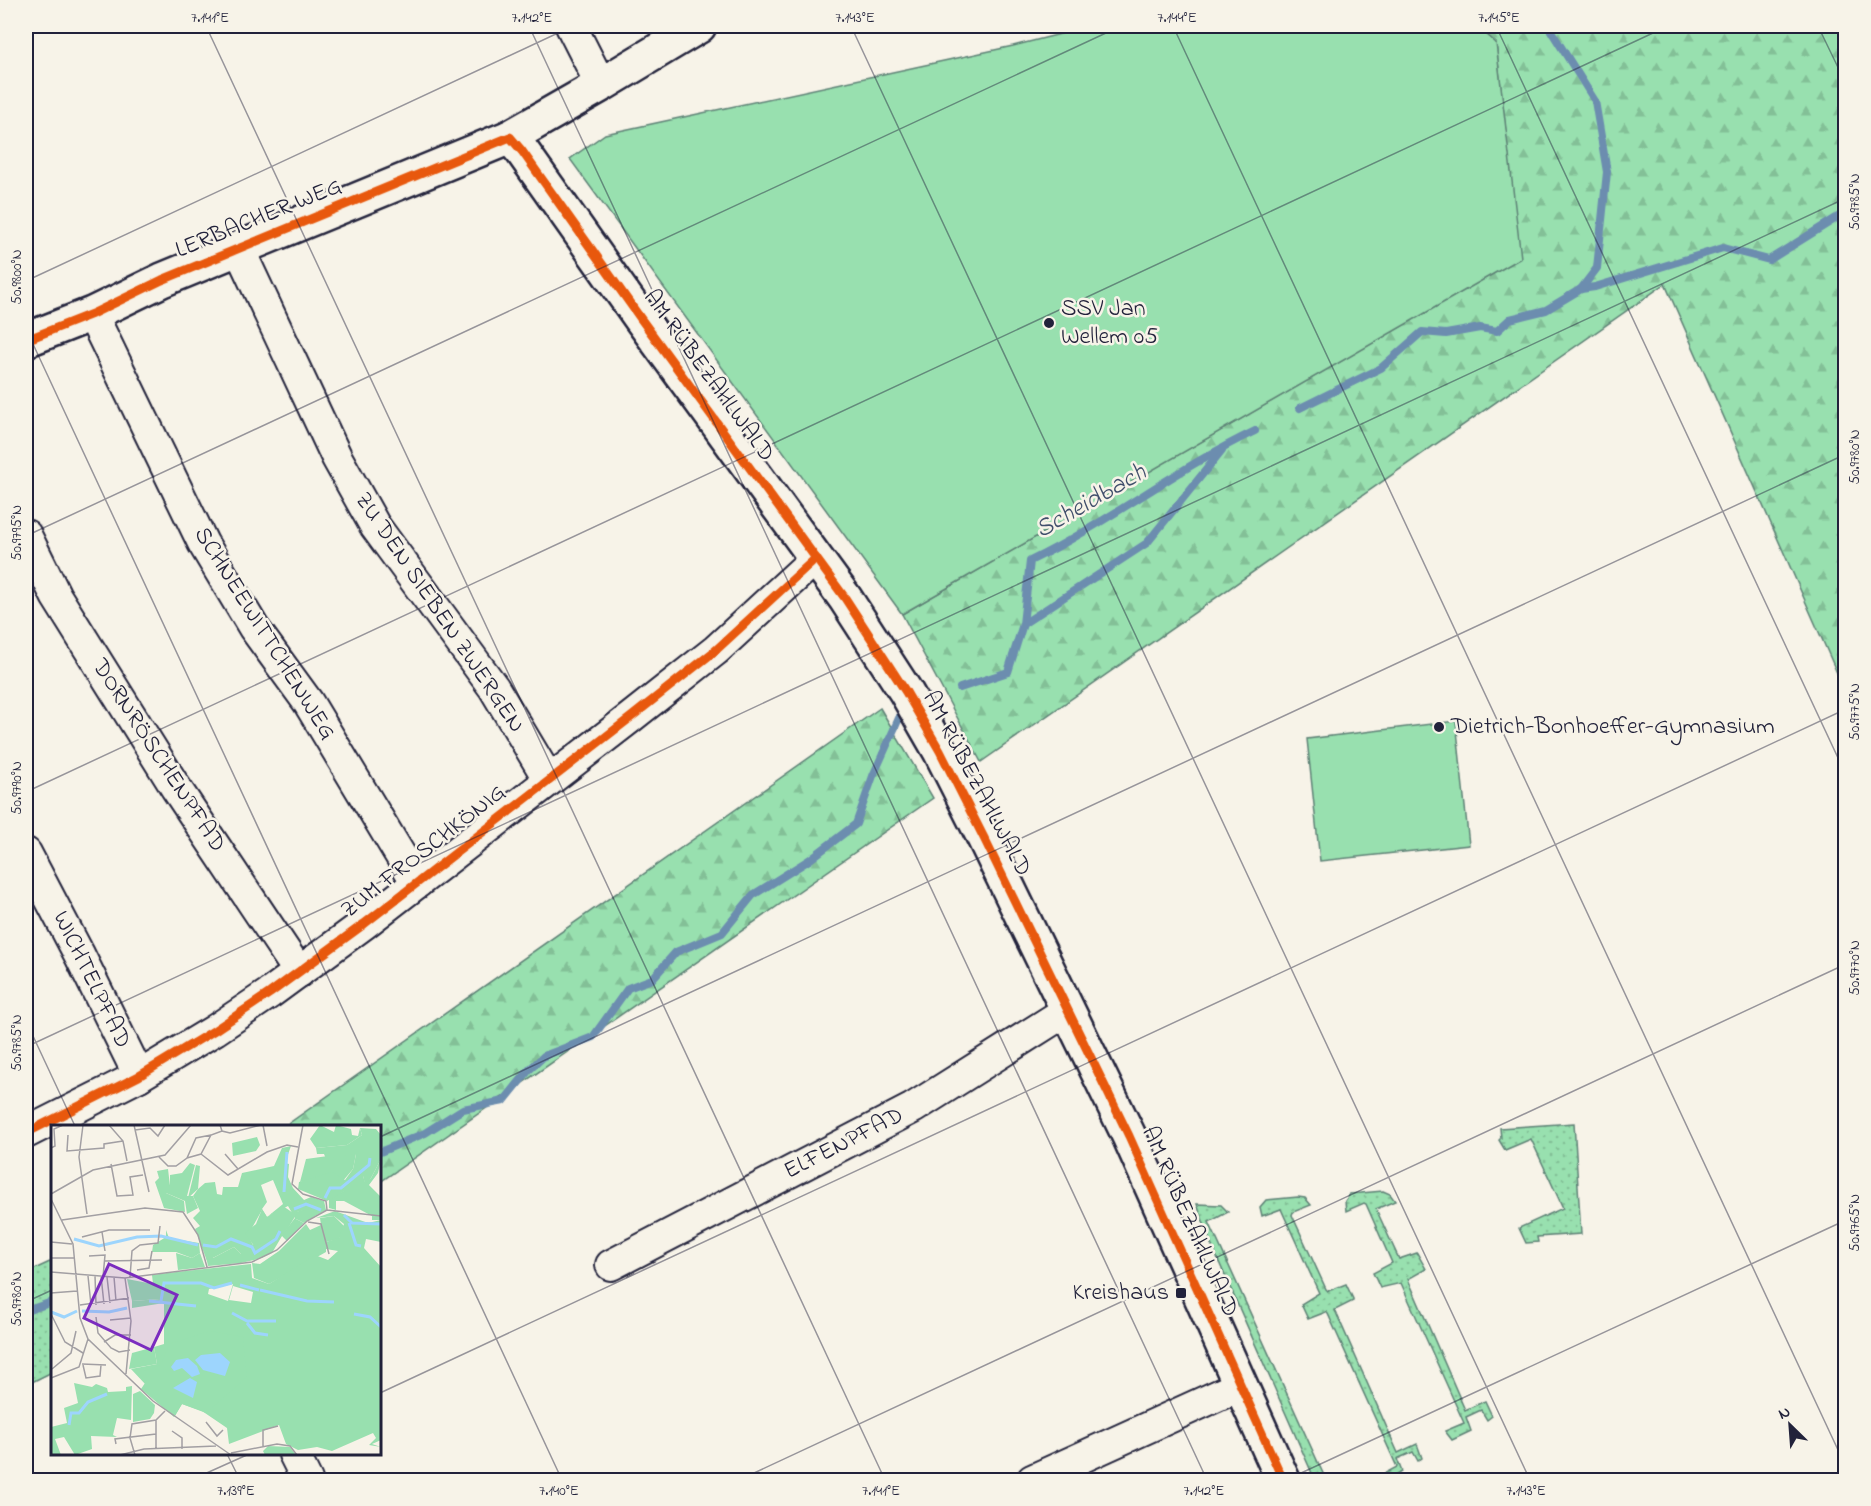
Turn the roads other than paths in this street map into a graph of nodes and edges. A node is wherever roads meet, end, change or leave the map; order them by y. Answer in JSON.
{"nodes":[{"id":1,"x":571,"y":26,"type":"edge"},
{"id":2,"x":699,"y":26,"type":"edge"},
{"id":3,"x":602,"y":85,"type":"junction"},
{"id":4,"x":510,"y":137,"type":"junction"},
{"id":5,"x":239,"y":249,"type":"junction"},
{"id":6,"x":92,"y":314,"type":"junction"},
{"id":7,"x":26,"y":340,"type":"edge"},
{"id":8,"x":26,"y":535,"type":"edge"},
{"id":9,"x":806,"y":567,"type":"junction"},
{"id":10,"x":549,"y":780,"type":"junction"},
{"id":11,"x":26,"y":853,"type":"edge"},
{"id":12,"x":417,"y":883,"type":"junction"},
{"id":13,"x":299,"y":972,"type":"junction"},
{"id":14,"x":1068,"y":1010,"type":"junction"},
{"id":15,"x":138,"y":1076,"type":"junction"},
{"id":16,"x":26,"y":1133,"type":"edge"},
{"id":17,"x":611,"y":1265,"type":"dead end"},
{"id":18,"x":1241,"y":1385,"type":"junction"},
{"id":19,"x":294,"y":1455,"type":"edge"},
{"id":20,"x":307,"y":1480,"type":"edge"},
{"id":21,"x":1032,"y":1480,"type":"edge"},
{"id":22,"x":1283,"y":1480,"type":"edge"}],
"edges":[{"from":1,"to":3,"type":"street"},
{"from":2,"to":3,"type":"street","name":"LERBACHER WEG"},
{"from":3,"to":4,"type":"street","name":"LERBACHER WEG"},
{"from":4,"to":5,"type":"street","name":"LERBACHER WEG"},
{"from":4,"to":9,"type":"street","name":"AM RÜBEZAHLWALD"},
{"from":5,"to":6,"type":"street","name":"LERBACHER WEG"},
{"from":5,"to":10,"type":"street","name":"ZU DEN SIEBEN ZWERGEN"},
{"from":6,"to":7,"type":"street","name":"LERBACHER WEG"},
{"from":6,"to":12,"type":"street","name":"SCHNEEWITTCHENWEG"},
{"from":8,"to":13,"type":"street","name":"DORNRÖSCHENPFAD"},
{"from":9,"to":10,"type":"street","name":"ZUM FROSCHKÖNIG"},
{"from":9,"to":14,"type":"street","name":"AM RÜBEZAHLWALD"},
{"from":10,"to":12,"type":"street","name":"ZUM FROSCHKÖNIG"},
{"from":11,"to":15,"type":"street","name":"WICHTELPFAD"},
{"from":12,"to":13,"type":"street","name":"ZUM FROSCHKÖNIG"},
{"from":13,"to":15,"type":"street","name":"ZUM FROSCHKÖNIG"},
{"from":14,"to":17,"type":"street","name":"ELFENPFAD"},
{"from":14,"to":18,"type":"street","name":"AM RÜBEZAHLWALD"},
{"from":15,"to":16,"type":"street","name":"ZUM FROSCHKÖNIG"},
{"from":18,"to":21,"type":"street"},
{"from":18,"to":22,"type":"street","name":"AM RÜBEZAHLWALD"},
{"from":19,"to":20,"type":"street"}]}
